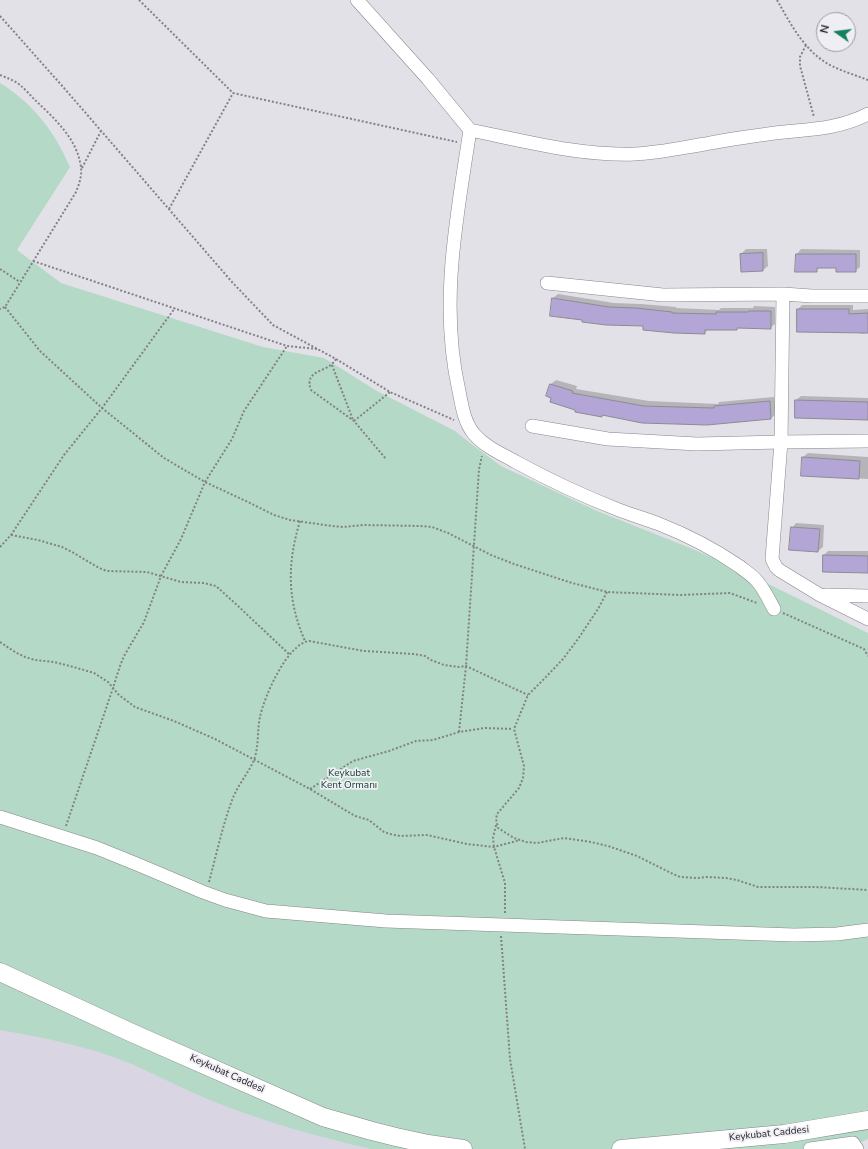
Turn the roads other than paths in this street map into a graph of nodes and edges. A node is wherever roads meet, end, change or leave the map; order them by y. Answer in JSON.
{"nodes":[{"id":1,"x":357,"y":0,"type":"edge"},
{"id":2,"x":868,"y":114,"type":"edge"},
{"id":3,"x":470,"y":130,"type":"junction"},
{"id":4,"x":547,"y":283,"type":"dead end"},
{"id":5,"x":784,"y":294,"type":"junction"},
{"id":6,"x":868,"y":296,"type":"edge"},
{"id":7,"x":532,"y":426,"type":"dead end"},
{"id":8,"x":781,"y":442,"type":"junction"},
{"id":9,"x":868,"y":442,"type":"edge"},
{"id":10,"x":820,"y":595,"type":"junction"},
{"id":11,"x":868,"y":596,"type":"edge"},
{"id":12,"x":774,"y":609,"type":"road end"},
{"id":13,"x":868,"y":620,"type":"edge"},
{"id":14,"x":0,"y":817,"type":"edge"},
{"id":15,"x":868,"y":930,"type":"edge"},
{"id":16,"x":0,"y":972,"type":"edge"},
{"id":17,"x":868,"y":1120,"type":"edge"},
{"id":18,"x":838,"y":1125,"type":"junction"},
{"id":19,"x":855,"y":1146,"type":"edge"},
{"id":20,"x":463,"y":1149,"type":"edge"},
{"id":21,"x":621,"y":1149,"type":"edge"},
{"id":22,"x":810,"y":1149,"type":"edge"}],
"edges":[{"from":1,"to":3,"type":"street"},
{"from":2,"to":3,"type":"street"},
{"from":3,"to":12,"type":"street"},
{"from":4,"to":5,"type":"street"},
{"from":5,"to":6,"type":"street"},
{"from":5,"to":8,"type":"street"},
{"from":7,"to":8,"type":"street"},
{"from":8,"to":9,"type":"street"},
{"from":8,"to":10,"type":"street"},
{"from":10,"to":11,"type":"street"},
{"from":10,"to":13,"type":"street"},
{"from":14,"to":15,"type":"street"},
{"from":16,"to":20,"type":"street","name":"Keykubat Caddesi"},
{"from":17,"to":18,"type":"street","name":"Keykubat Caddesi"},
{"from":18,"to":19,"type":"street"},
{"from":18,"to":21,"type":"street","name":"Keykubat Caddesi"},
{"from":19,"to":22,"type":"street"}]}
